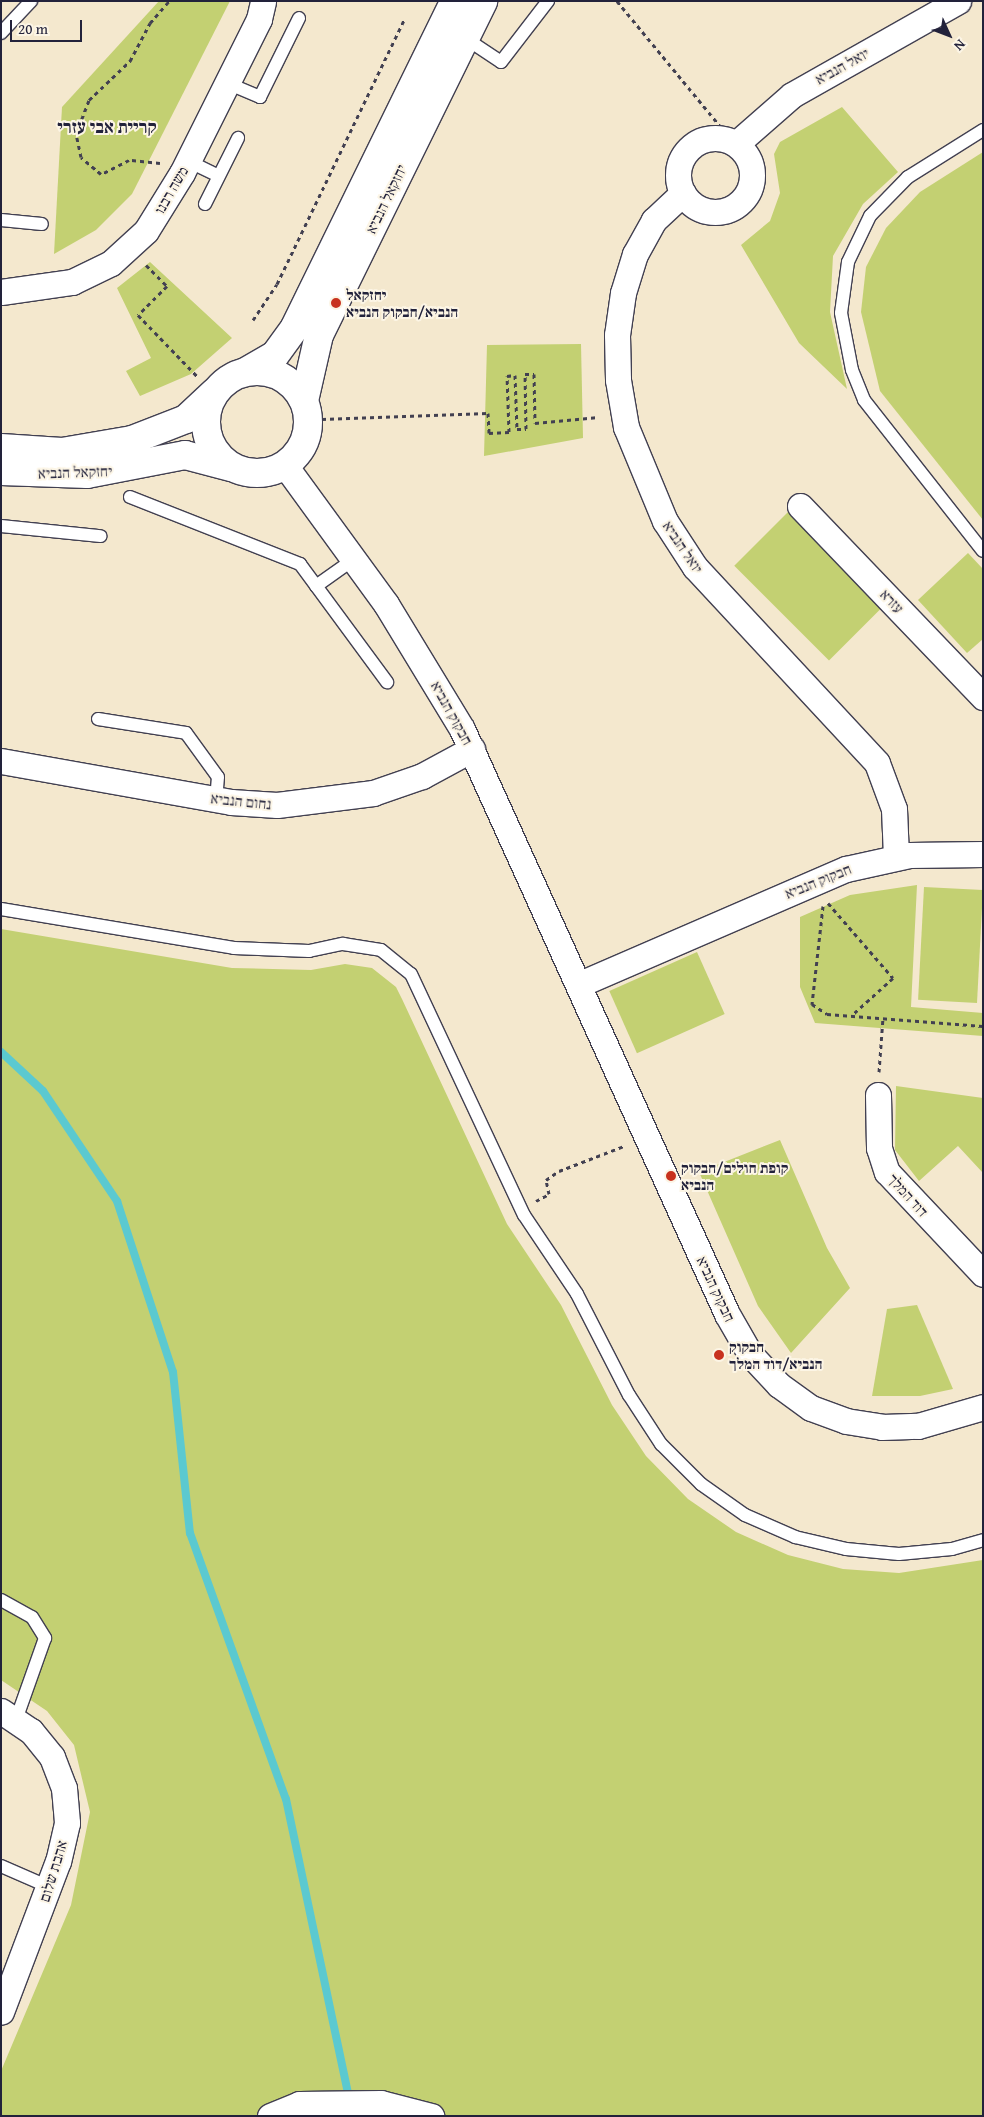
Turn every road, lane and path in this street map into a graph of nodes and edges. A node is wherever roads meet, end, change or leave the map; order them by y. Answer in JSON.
{"nodes":[{"id":1,"x":31,"y":1,"type":"edge"},
{"id":2,"x":168,"y":1,"type":"edge"},
{"id":3,"x":263,"y":1,"type":"edge"},
{"id":4,"x":455,"y":1,"type":"edge"},
{"id":5,"x":483,"y":1,"type":"edge"},
{"id":6,"x":548,"y":1,"type":"edge"},
{"id":7,"x":617,"y":1,"type":"edge"},
{"id":8,"x":958,"y":1,"type":"edge"},
{"id":9,"x":299,"y":18,"type":"dead end"},
{"id":10,"x":405,"y":18,"type":"dead end"},
{"id":11,"x":1,"y":33,"type":"edge"},
{"id":12,"x":465,"y":38,"type":"junction"},
{"id":13,"x":227,"y":83,"type":"junction"},
{"id":14,"x":983,"y":130,"type":"edge"},
{"id":15,"x":238,"y":138,"type":"dead end"},
{"id":16,"x":736,"y":144,"type":"junction"},
{"id":17,"x":185,"y":167,"type":"junction"},
{"id":18,"x":219,"y":176,"type":"junction"},
{"id":19,"x":683,"y":193,"type":"junction"},
{"id":20,"x":205,"y":204,"type":"dead end"},
{"id":21,"x":1,"y":220,"type":"edge"},
{"id":22,"x":42,"y":224,"type":"dead end"},
{"id":23,"x":129,"y":248,"type":"junction"},
{"id":24,"x":1,"y":292,"type":"edge"},
{"id":25,"x":253,"y":320,"type":"dead end"},
{"id":26,"x":247,"y":371,"type":"junction"},
{"id":27,"x":214,"y":393,"type":"junction"},
{"id":28,"x":306,"y":410,"type":"junction"},
{"id":29,"x":625,"y":415,"type":"junction"},
{"id":30,"x":1,"y":448,"type":"edge"},
{"id":31,"x":284,"y":464,"type":"junction"},
{"id":32,"x":235,"y":468,"type":"junction"},
{"id":33,"x":1,"y":471,"type":"edge"},
{"id":34,"x":130,"y":497,"type":"dead end"},
{"id":35,"x":800,"y":506,"type":"dead end"},
{"id":36,"x":1,"y":526,"type":"edge"},
{"id":37,"x":100,"y":536,"type":"dead end"},
{"id":38,"x":983,"y":551,"type":"edge"},
{"id":39,"x":354,"y":559,"type":"junction"},
{"id":40,"x":316,"y":586,"type":"junction"},
{"id":41,"x":387,"y":682,"type":"dead end"},
{"id":42,"x":983,"y":697,"type":"edge"},
{"id":43,"x":98,"y":719,"type":"dead end"},
{"id":44,"x":472,"y":749,"type":"junction"},
{"id":45,"x":1,"y":761,"type":"edge"},
{"id":46,"x":216,"y":800,"type":"junction"},
{"id":47,"x":983,"y":854,"type":"edge"},
{"id":48,"x":896,"y":856,"type":"junction"},
{"id":49,"x":1,"y":909,"type":"edge"},
{"id":50,"x":580,"y":984,"type":"junction"},
{"id":51,"x":852,"y":1016,"type":"junction"},
{"id":52,"x":883,"y":1018,"type":"junction"},
{"id":53,"x":983,"y":1026,"type":"edge"},
{"id":54,"x":878,"y":1095,"type":"joint"},
{"id":55,"x":648,"y":1137,"type":"junction"},
{"id":56,"x":521,"y":1209,"type":"junction"},
{"id":57,"x":983,"y":1274,"type":"edge"},
{"id":58,"x":983,"y":1407,"type":"edge"},
{"id":59,"x":983,"y":1540,"type":"edge"},
{"id":60,"x":1,"y":1600,"type":"edge"},
{"id":61,"x":16,"y":1721,"type":"edge"},
{"id":62,"x":1,"y":1866,"type":"edge"},
{"id":63,"x":49,"y":1887,"type":"junction"},
{"id":64,"x":1,"y":2012,"type":"edge"},
{"id":65,"x":270,"y":2116,"type":"edge"},
{"id":66,"x":431,"y":2116,"type":"edge"}],
"edges":[{"from":1,"to":11,"type":"lane"},
{"from":2,"to":17,"type":"path"},
{"from":3,"to":13,"type":"street","name":"משה רבנו"},
{"from":4,"to":26,"type":"street","name":"יחזקאל הנביא"},
{"from":5,"to":12,"type":"street","name":"יחזקאל הנביא"},
{"from":6,"to":12,"type":"lane"},
{"from":7,"to":16,"type":"path"},
{"from":8,"to":16,"type":"street","name":"יואל הנביא"},
{"from":9,"to":13,"type":"lane"},
{"from":10,"to":25,"type":"path"},
{"from":12,"to":28,"type":"street","name":"יחזקאל הנביא"},
{"from":13,"to":17,"type":"street","name":"משה רבנו"},
{"from":14,"to":38,"type":"lane"},
{"from":15,"to":18,"type":"lane"},
{"from":16,"to":19,"type":"street"},
{"from":16,"to":19,"type":"street"},
{"from":17,"to":18,"type":"lane"},
{"from":17,"to":23,"type":"street","name":"משה רבנו"},
{"from":18,"to":20,"type":"lane"},
{"from":19,"to":29,"type":"street","name":"יואל הנביא"},
{"from":21,"to":22,"type":"lane"},
{"from":23,"to":24,"type":"street","name":"משה רבנו"},
{"from":23,"to":27,"type":"path"},
{"from":26,"to":27,"type":"street"},
{"from":26,"to":28,"type":"street"},
{"from":27,"to":30,"type":"street","name":"יחזקאל הנביא"},
{"from":27,"to":32,"type":"street"},
{"from":28,"to":29,"type":"path"},
{"from":28,"to":31,"type":"street"},
{"from":29,"to":48,"type":"street","name":"יואל הנביא"},
{"from":31,"to":32,"type":"street"},
{"from":31,"to":39,"type":"street","name":"חבקוק הנביא"},
{"from":32,"to":33,"type":"street","name":"יחזקאל הנביא"},
{"from":34,"to":40,"type":"lane"},
{"from":35,"to":42,"type":"street","name":"עזרא"},
{"from":36,"to":37,"type":"lane"},
{"from":39,"to":40,"type":"lane"},
{"from":39,"to":44,"type":"street","name":"חבקוק הנביא"},
{"from":40,"to":41,"type":"lane"},
{"from":43,"to":46,"type":"lane"},
{"from":44,"to":46,"type":"street","name":"נחום הנביא"},
{"from":44,"to":50,"type":"street","name":"חבקוק הנביא"},
{"from":45,"to":46,"type":"street","name":"נחום הנביא"},
{"from":47,"to":48,"type":"street","name":"חבקוק הנביא"},
{"from":48,"to":50,"type":"street","name":"חבקוק הנביא"},
{"from":49,"to":56,"type":"lane"},
{"from":50,"to":55,"type":"street","name":"חבקוק הנביא"},
{"from":51,"to":51,"type":"path"},
{"from":51,"to":52,"type":"path"},
{"from":52,"to":53,"type":"path"},
{"from":52,"to":54,"type":"path"},
{"from":54,"to":57,"type":"street","name":"דוד המלך"},
{"from":55,"to":56,"type":"path"},
{"from":55,"to":58,"type":"street","name":"חבקוק הנביא"},
{"from":56,"to":59,"type":"lane"},
{"from":60,"to":61,"type":"lane"},
{"from":61,"to":63,"type":"street","name":"אהבת שלום"},
{"from":62,"to":63,"type":"lane"},
{"from":63,"to":64,"type":"street","name":"אהבת שלום"},
{"from":65,"to":66,"type":"street"}]}
